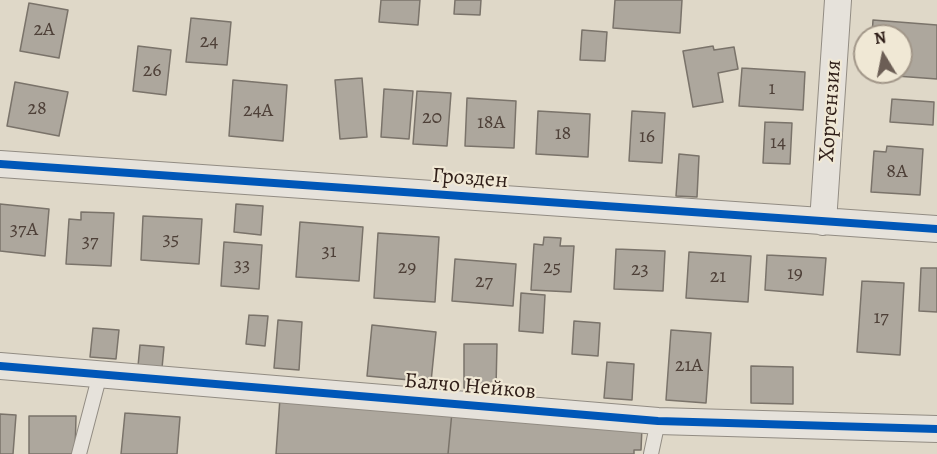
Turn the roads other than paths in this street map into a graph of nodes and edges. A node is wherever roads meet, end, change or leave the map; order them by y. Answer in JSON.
{"nodes":[{"id":1,"x":838,"y":0,"type":"edge"},
{"id":2,"x":0,"y":164,"type":"edge"},
{"id":3,"x":823,"y":222,"type":"junction"},
{"id":4,"x":937,"y":229,"type":"edge"},
{"id":5,"x":0,"y":366,"type":"edge"},
{"id":6,"x":100,"y":374,"type":"junction"},
{"id":7,"x":658,"y":420,"type":"junction"},
{"id":8,"x":937,"y":429,"type":"edge"},
{"id":9,"x":79,"y":454,"type":"edge"},
{"id":10,"x":651,"y":454,"type":"edge"}],
"edges":[{"from":1,"to":3,"type":"street","name":"Хортензия"},
{"from":2,"to":3,"type":"street","name":"Грозден"},
{"from":3,"to":4,"type":"street","name":"Грозден"},
{"from":5,"to":6,"type":"street","name":"Балчо Нейков"},
{"from":6,"to":7,"type":"street","name":"Балчо Нейков"},
{"from":6,"to":9,"type":"lane"},
{"from":7,"to":8,"type":"street","name":"Балчо Нейков"},
{"from":7,"to":10,"type":"lane"}]}
